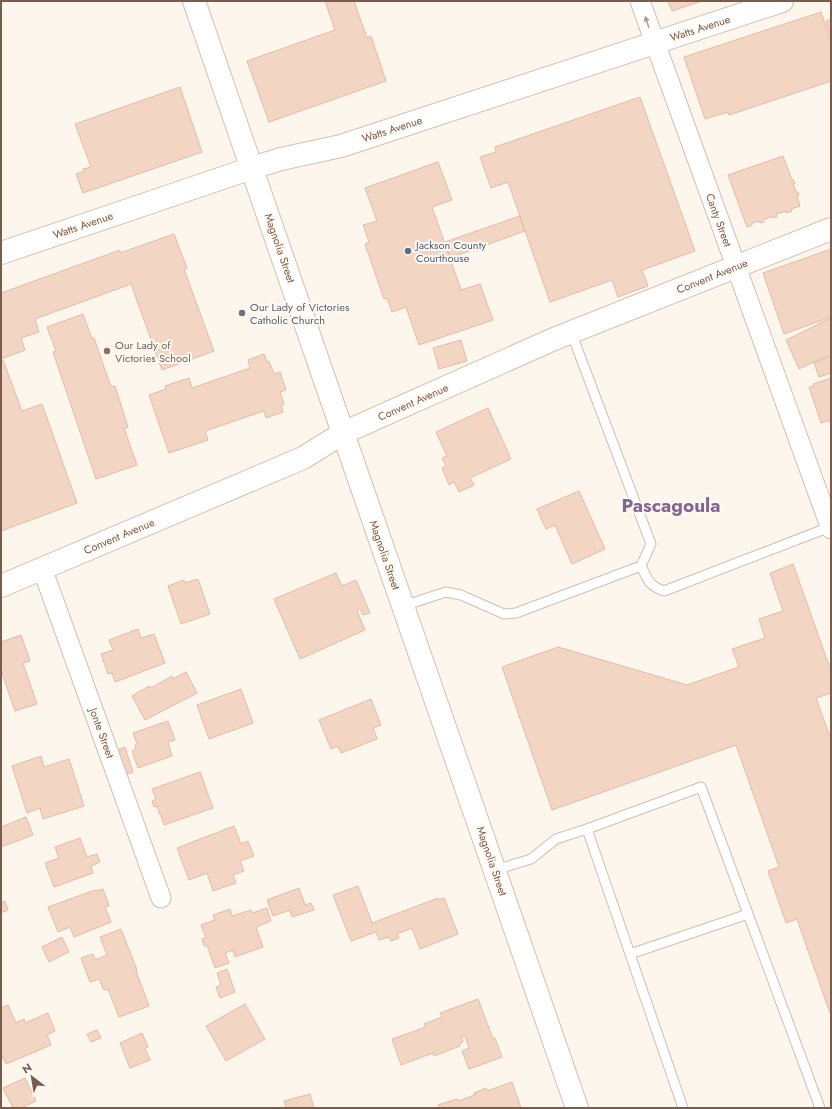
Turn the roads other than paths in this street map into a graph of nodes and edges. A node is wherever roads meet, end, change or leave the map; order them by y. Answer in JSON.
{"nodes":[{"id":1,"x":194,"y":1,"type":"edge"},
{"id":2,"x":640,"y":1,"type":"edge"},
{"id":3,"x":782,"y":1,"type":"edge"},
{"id":4,"x":654,"y":43,"type":"junction"},
{"id":5,"x":252,"y":168,"type":"junction"},
{"id":6,"x":831,"y":229,"type":"edge"},
{"id":7,"x":1,"y":253,"type":"edge"},
{"id":8,"x":735,"y":266,"type":"junction"},
{"id":9,"x":571,"y":332,"type":"junction"},
{"id":10,"x":343,"y":433,"type":"junction"},
{"id":11,"x":831,"y":528,"type":"edge"},
{"id":12,"x":642,"y":566,"type":"junction"},
{"id":13,"x":42,"y":568,"type":"junction"},
{"id":14,"x":1,"y":586,"type":"edge"},
{"id":15,"x":403,"y":606,"type":"junction"},
{"id":16,"x":587,"y":829,"type":"junction"},
{"id":17,"x":495,"y":870,"type":"junction"},
{"id":18,"x":161,"y":898,"type":"dead end"},
{"id":19,"x":748,"y":914,"type":"junction"},
{"id":20,"x":630,"y":954,"type":"junction"},
{"id":21,"x":577,"y":1108,"type":"edge"},
{"id":22,"x":683,"y":1108,"type":"edge"},
{"id":23,"x":820,"y":1108,"type":"edge"}],
"edges":[{"from":1,"to":5,"type":"street","name":"Magnolia Street"},
{"from":4,"to":2,"type":"street","name":"Canty Street","one_way":true},
{"from":3,"to":4,"type":"street","name":"Watts Avenue"},
{"from":4,"to":5,"type":"street","name":"Watts Avenue"},
{"from":4,"to":8,"type":"street","name":"Canty Street"},
{"from":5,"to":7,"type":"street","name":"Watts Avenue"},
{"from":5,"to":10,"type":"street","name":"Magnolia Street"},
{"from":6,"to":8,"type":"street","name":"Convent Avenue"},
{"from":8,"to":9,"type":"street","name":"Convent Avenue"},
{"from":8,"to":11,"type":"street","name":"Canty Street"},
{"from":9,"to":10,"type":"street","name":"Convent Avenue"},
{"from":9,"to":12,"type":"lane"},
{"from":10,"to":13,"type":"street","name":"Convent Avenue"},
{"from":10,"to":15,"type":"street","name":"Magnolia Street"},
{"from":11,"to":12,"type":"lane"},
{"from":12,"to":15,"type":"lane"},
{"from":13,"to":14,"type":"street","name":"Convent Avenue"},
{"from":13,"to":18,"type":"street","name":"Jonte Street"},
{"from":15,"to":17,"type":"street","name":"Magnolia Street"},
{"from":16,"to":17,"type":"lane"},
{"from":16,"to":19,"type":"lane"},
{"from":16,"to":20,"type":"lane"},
{"from":17,"to":21,"type":"street","name":"Magnolia Street"},
{"from":19,"to":20,"type":"lane"},
{"from":19,"to":23,"type":"lane"},
{"from":20,"to":22,"type":"lane"}]}
